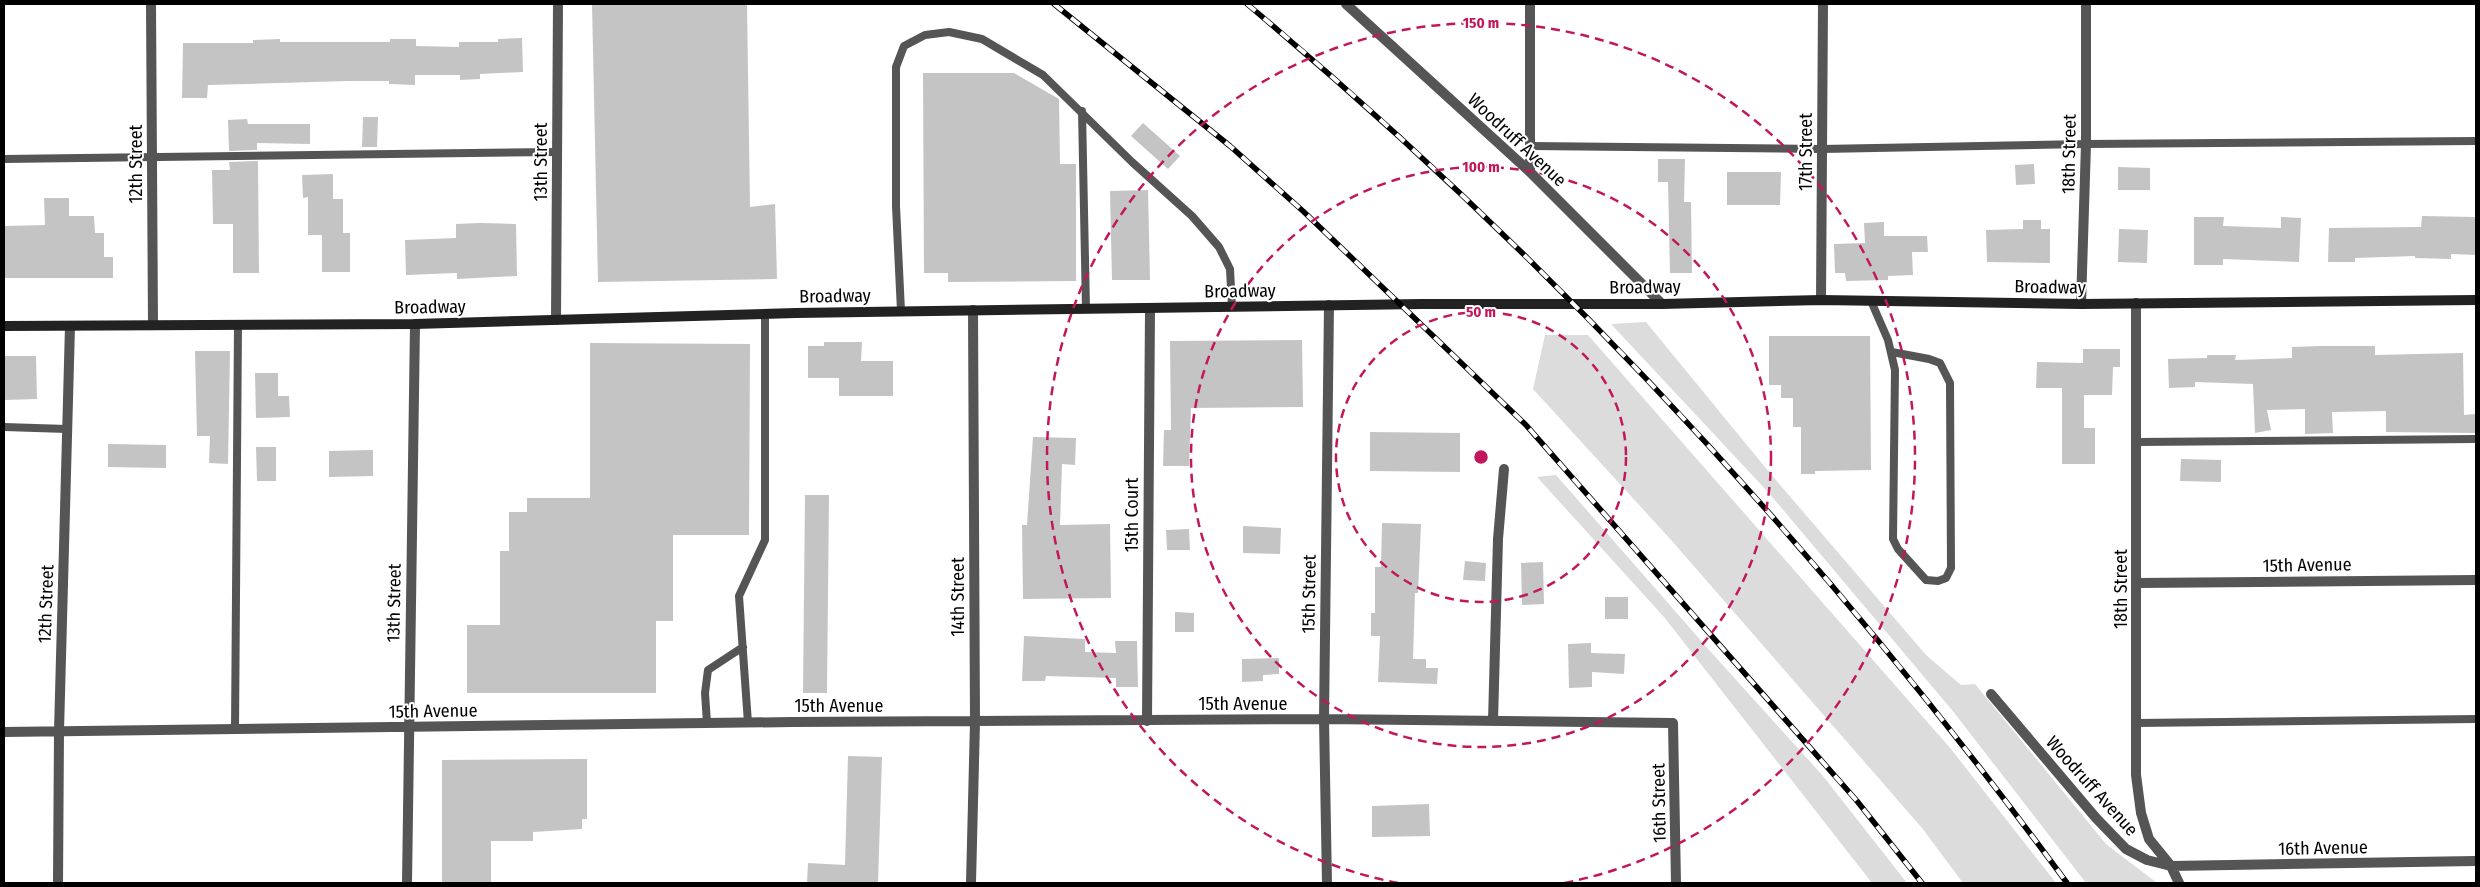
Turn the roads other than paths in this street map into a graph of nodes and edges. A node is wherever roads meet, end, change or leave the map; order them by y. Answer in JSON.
{"nodes":[{"id":1,"x":152,"y":4,"type":"edge"},
{"id":2,"x":558,"y":4,"type":"edge"},
{"id":3,"x":1346,"y":4,"type":"edge"},
{"id":4,"x":1530,"y":4,"type":"edge"},
{"id":5,"x":1823,"y":4,"type":"edge"},
{"id":6,"x":2086,"y":4,"type":"edge"},
{"id":7,"x":1082,"y":111,"type":"junction"},
{"id":8,"x":2476,"y":141,"type":"edge"},
{"id":9,"x":2086,"y":144,"type":"junction"},
{"id":10,"x":1530,"y":146,"type":"junction"},
{"id":11,"x":1822,"y":149,"type":"junction"},
{"id":12,"x":557,"y":152,"type":"junction"},
{"id":13,"x":152,"y":157,"type":"junction"},
{"id":14,"x":4,"y":159,"type":"edge"},
{"id":15,"x":1530,"y":172,"type":"junction"},
{"id":16,"x":1821,"y":300,"type":"junction"},
{"id":17,"x":2476,"y":300,"type":"edge"},
{"id":18,"x":1871,"y":301,"type":"junction"},
{"id":19,"x":2136,"y":303,"type":"junction"},
{"id":20,"x":1662,"y":304,"type":"junction"},
{"id":21,"x":2081,"y":304,"type":"junction"},
{"id":22,"x":1329,"y":305,"type":"junction"},
{"id":23,"x":1232,"y":307,"type":"junction"},
{"id":24,"x":1150,"y":309,"type":"junction"},
{"id":25,"x":973,"y":310,"type":"junction"},
{"id":26,"x":1086,"y":310,"type":"junction"},
{"id":27,"x":902,"y":311,"type":"junction"},
{"id":28,"x":766,"y":314,"type":"junction"},
{"id":29,"x":556,"y":320,"type":"junction"},
{"id":30,"x":153,"y":324,"type":"junction"},
{"id":31,"x":238,"y":324,"type":"junction"},
{"id":32,"x":415,"y":324,"type":"junction"},
{"id":33,"x":4,"y":326,"type":"edge"},
{"id":34,"x":70,"y":326,"type":"junction"},
{"id":35,"x":1892,"y":352,"type":"junction"},
{"id":36,"x":4,"y":427,"type":"edge"},
{"id":37,"x":67,"y":429,"type":"junction"},
{"id":38,"x":2476,"y":439,"type":"edge"},
{"id":39,"x":2137,"y":442,"type":"junction"},
{"id":40,"x":1504,"y":469,"type":"dead end"},
{"id":41,"x":2476,"y":580,"type":"edge"},
{"id":42,"x":2137,"y":583,"type":"junction"},
{"id":43,"x":743,"y":647,"type":"junction"},
{"id":44,"x":1991,"y":694,"type":"dead end"},
{"id":45,"x":1324,"y":719,"type":"junction"},
{"id":46,"x":2476,"y":719,"type":"edge"},
{"id":47,"x":1147,"y":721,"type":"junction"},
{"id":48,"x":1493,"y":721,"type":"junction"},
{"id":49,"x":748,"y":722,"type":"junction"},
{"id":50,"x":975,"y":722,"type":"junction"},
{"id":51,"x":707,"y":723,"type":"junction"},
{"id":52,"x":1674,"y":723,"type":"joint"},
{"id":53,"x":2137,"y":723,"type":"junction"},
{"id":54,"x":408,"y":727,"type":"junction"},
{"id":55,"x":235,"y":730,"type":"junction"},
{"id":56,"x":59,"y":731,"type":"junction"},
{"id":57,"x":4,"y":732,"type":"edge"},
{"id":58,"x":2476,"y":861,"type":"edge"},
{"id":59,"x":2171,"y":866,"type":"junction"},
{"id":60,"x":58,"y":883,"type":"edge"},
{"id":61,"x":407,"y":883,"type":"edge"},
{"id":62,"x":971,"y":883,"type":"edge"},
{"id":63,"x":1327,"y":883,"type":"edge"},
{"id":64,"x":1676,"y":883,"type":"edge"},
{"id":65,"x":2180,"y":883,"type":"edge"}],
"edges":[{"from":1,"to":13,"type":"street","name":"12th Street"},
{"from":2,"to":12,"type":"street","name":"13th Street"},
{"from":3,"to":15,"type":"street","name":"Woodruff Avenue"},
{"from":4,"to":10,"type":"street"},
{"from":5,"to":11,"type":"street","name":"17th Street"},
{"from":6,"to":9,"type":"street","name":"18th Street"},
{"from":7,"to":23,"type":"lane"},
{"from":7,"to":26,"type":"lane"},
{"from":7,"to":27,"type":"lane"},
{"from":8,"to":9,"type":"lane"},
{"from":9,"to":11,"type":"lane"},
{"from":9,"to":21,"type":"street","name":"18th Street"},
{"from":10,"to":11,"type":"lane"},
{"from":10,"to":15,"type":"street"},
{"from":11,"to":16,"type":"street","name":"17th Street"},
{"from":12,"to":13,"type":"lane"},
{"from":12,"to":29,"type":"street","name":"13th Street"},
{"from":13,"to":14,"type":"lane"},
{"from":13,"to":30,"type":"street","name":"12th Street"},
{"from":15,"to":20,"type":"street","name":"Woodruff Avenue"},
{"from":16,"to":18,"type":"main road","name":"Broadway"},
{"from":16,"to":20,"type":"main road","name":"Broadway"},
{"from":17,"to":19,"type":"main road","name":"Broadway"},
{"from":18,"to":21,"type":"main road","name":"Broadway"},
{"from":18,"to":35,"type":"lane"},
{"from":19,"to":21,"type":"main road","name":"Broadway"},
{"from":19,"to":39,"type":"street","name":"18th Street"},
{"from":20,"to":22,"type":"main road","name":"Broadway"},
{"from":22,"to":23,"type":"main road","name":"Broadway"},
{"from":22,"to":45,"type":"street","name":"15th Street"},
{"from":23,"to":24,"type":"main road","name":"Broadway"},
{"from":24,"to":26,"type":"main road","name":"Broadway"},
{"from":24,"to":47,"type":"street","name":"15th Court"},
{"from":25,"to":26,"type":"main road","name":"Broadway"},
{"from":25,"to":27,"type":"main road","name":"Broadway"},
{"from":25,"to":50,"type":"street","name":"14th Street"},
{"from":27,"to":28,"type":"main road","name":"Broadway"},
{"from":28,"to":29,"type":"main road","name":"Broadway"},
{"from":28,"to":43,"type":"lane"},
{"from":29,"to":32,"type":"main road","name":"Broadway"},
{"from":30,"to":31,"type":"main road","name":"Broadway"},
{"from":30,"to":34,"type":"main road","name":"Broadway"},
{"from":31,"to":32,"type":"main road","name":"Broadway"},
{"from":31,"to":55,"type":"lane"},
{"from":32,"to":54,"type":"street","name":"13th Street"},
{"from":33,"to":34,"type":"main road","name":"Broadway"},
{"from":34,"to":37,"type":"street","name":"12th Street"},
{"from":35,"to":35,"type":"lane"},
{"from":36,"to":37,"type":"lane"},
{"from":37,"to":56,"type":"street","name":"12th Street"},
{"from":38,"to":39,"type":"lane"},
{"from":39,"to":42,"type":"street","name":"18th Street"},
{"from":40,"to":48,"type":"street"},
{"from":41,"to":42,"type":"street","name":"15th Avenue"},
{"from":42,"to":53,"type":"street","name":"18th Street"},
{"from":43,"to":49,"type":"lane"},
{"from":43,"to":51,"type":"lane"},
{"from":44,"to":59,"type":"street","name":"Woodruff Avenue"},
{"from":45,"to":47,"type":"street","name":"15th Avenue"},
{"from":45,"to":48,"type":"street","name":"15th Avenue"},
{"from":45,"to":63,"type":"street","name":"15th Street"},
{"from":46,"to":53,"type":"lane"},
{"from":47,"to":50,"type":"street","name":"15th Avenue"},
{"from":48,"to":52,"type":"street","name":"15th Avenue"},
{"from":49,"to":50,"type":"street","name":"15th Avenue"},
{"from":49,"to":51,"type":"street","name":"15th Avenue"},
{"from":50,"to":62,"type":"street","name":"14th Street"},
{"from":51,"to":54,"type":"street","name":"15th Avenue"},
{"from":52,"to":64,"type":"street","name":"16th Street"},
{"from":53,"to":59,"type":"street","name":"18th Street"},
{"from":54,"to":55,"type":"street","name":"15th Avenue"},
{"from":54,"to":61,"type":"street","name":"13th Street"},
{"from":55,"to":56,"type":"street","name":"15th Avenue"},
{"from":56,"to":57,"type":"street","name":"15th Avenue"},
{"from":56,"to":60,"type":"street","name":"12th Street"},
{"from":58,"to":59,"type":"street","name":"16th Avenue"},
{"from":59,"to":65,"type":"street"}]}
